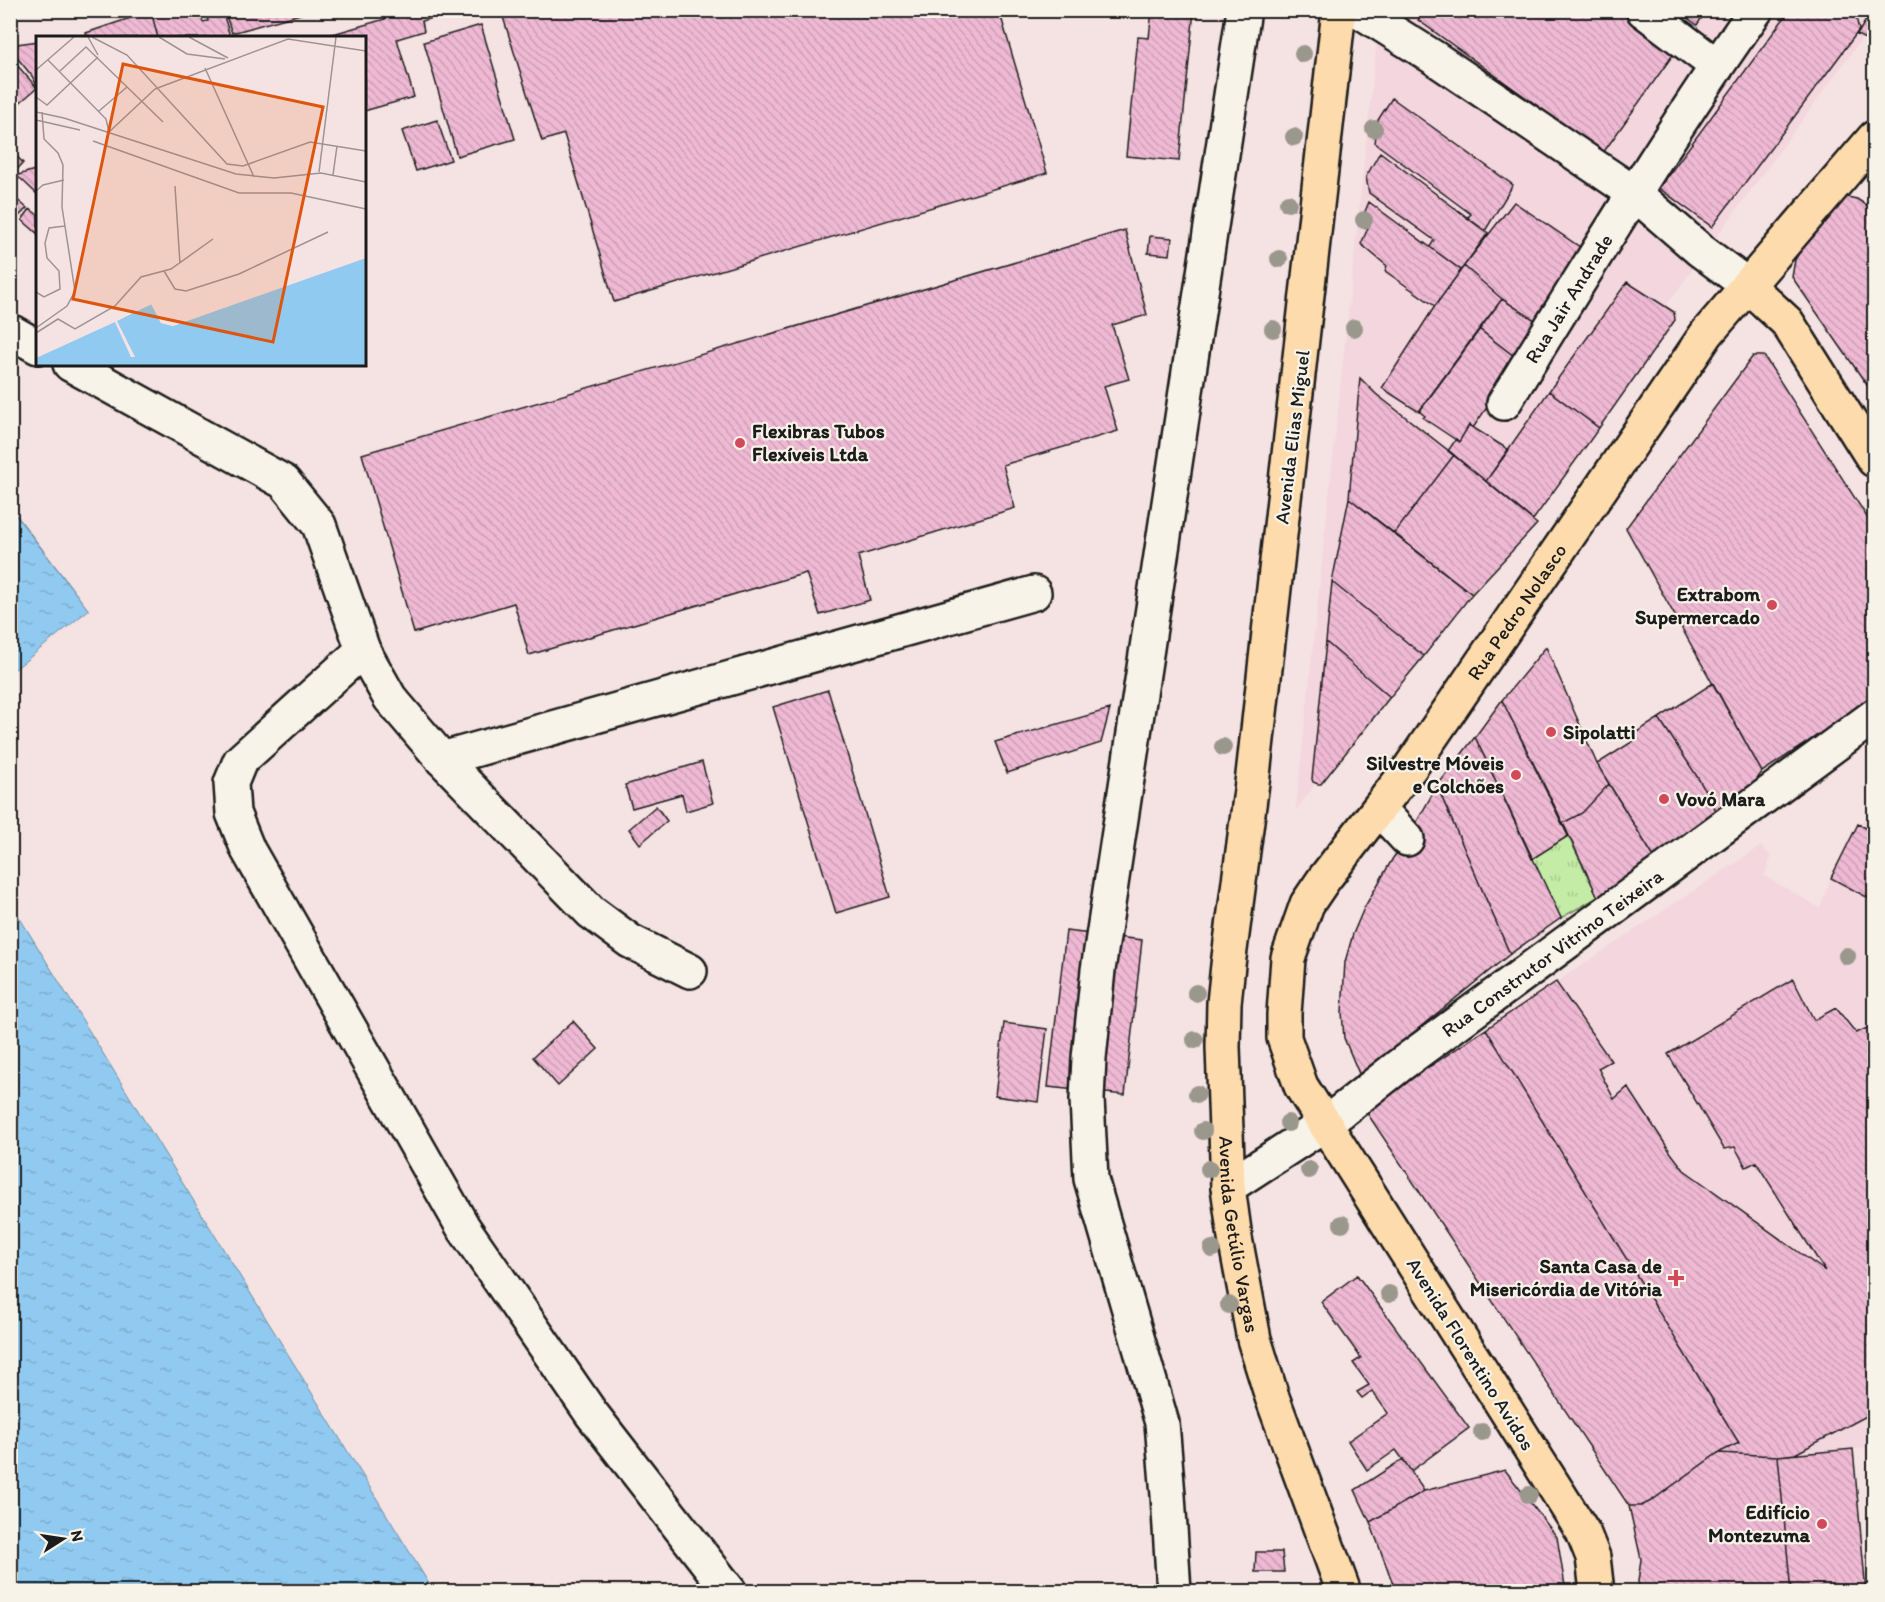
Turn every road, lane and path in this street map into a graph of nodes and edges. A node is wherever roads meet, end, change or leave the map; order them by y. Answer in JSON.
{"nodes":[{"id":1,"x":1244,"y":10,"type":"edge"},
{"id":2,"x":1340,"y":10,"type":"edge"},
{"id":3,"x":1359,"y":10,"type":"edge"},
{"id":4,"x":1411,"y":10,"type":"edge"},
{"id":5,"x":1643,"y":10,"type":"edge"},
{"id":6,"x":1756,"y":10,"type":"edge"},
{"id":7,"x":1432,"y":57,"type":"junction"},
{"id":8,"x":1717,"y":66,"type":"junction"},
{"id":9,"x":1875,"y":138,"type":"edge"},
{"id":10,"x":1634,"y":193,"type":"junction"},
{"id":11,"x":1748,"y":285,"type":"junction"},
{"id":12,"x":10,"y":331,"type":"edge"},
{"id":13,"x":36,"y":346,"type":"edge"},
{"id":14,"x":74,"y":366,"type":"edge"},
{"id":15,"x":1504,"y":403,"type":"dead end"},
{"id":16,"x":1875,"y":460,"type":"edge"},
{"id":17,"x":1034,"y":593,"type":"dead end"},
{"id":18,"x":363,"y":650,"type":"junction"},
{"id":19,"x":1875,"y":716,"type":"edge"},
{"id":20,"x":442,"y":759,"type":"junction"},
{"id":21,"x":1379,"y":809,"type":"junction"},
{"id":22,"x":1407,"y":839,"type":"dead end"},
{"id":23,"x":1242,"y":862,"type":"joint"},
{"id":24,"x":690,"y":971,"type":"dead end"},
{"id":25,"x":1325,"y":1124,"type":"junction"},
{"id":26,"x":1228,"y":1187,"type":"junction"},
{"id":27,"x":730,"y":1592,"type":"edge"},
{"id":28,"x":1174,"y":1592,"type":"edge"},
{"id":29,"x":1344,"y":1592,"type":"edge"},
{"id":30,"x":1597,"y":1592,"type":"edge"}],
"edges":[{"from":1,"to":28,"type":"street"},
{"from":2,"to":23,"type":"main road","name":"Avenida Elias Miguel"},
{"from":3,"to":7,"type":"street"},
{"from":4,"to":7,"type":"street"},
{"from":5,"to":8,"type":"street"},
{"from":6,"to":8,"type":"street","name":"Rua Jair Andrade"},
{"from":7,"to":10,"type":"street"},
{"from":8,"to":10,"type":"street","name":"Rua Jair Andrade"},
{"from":9,"to":11,"type":"main road","name":"Rua Pedro Nolasco"},
{"from":10,"to":11,"type":"street"},
{"from":10,"to":15,"type":"street","name":"Rua Jair Andrade"},
{"from":11,"to":16,"type":"main road"},
{"from":11,"to":21,"type":"main road","name":"Rua Pedro Nolasco"},
{"from":12,"to":13,"type":"street"},
{"from":14,"to":18,"type":"street"},
{"from":17,"to":20,"type":"street"},
{"from":18,"to":20,"type":"street"},
{"from":18,"to":27,"type":"street"},
{"from":19,"to":25,"type":"street","name":"Rua Construtor Vitrino Teixeira"},
{"from":20,"to":24,"type":"street"},
{"from":21,"to":22,"type":"street"},
{"from":21,"to":25,"type":"main road","name":"Rua Pedro Nolasco"},
{"from":23,"to":26,"type":"main road","name":"Avenida Getúlio Vargas"},
{"from":25,"to":26,"type":"street","name":"Rua Construtor Vitrino Teixeira"},
{"from":25,"to":30,"type":"main road","name":"Avenida Florentino Avidos"},
{"from":26,"to":29,"type":"main road","name":"Avenida Getúlio Vargas"}]}
